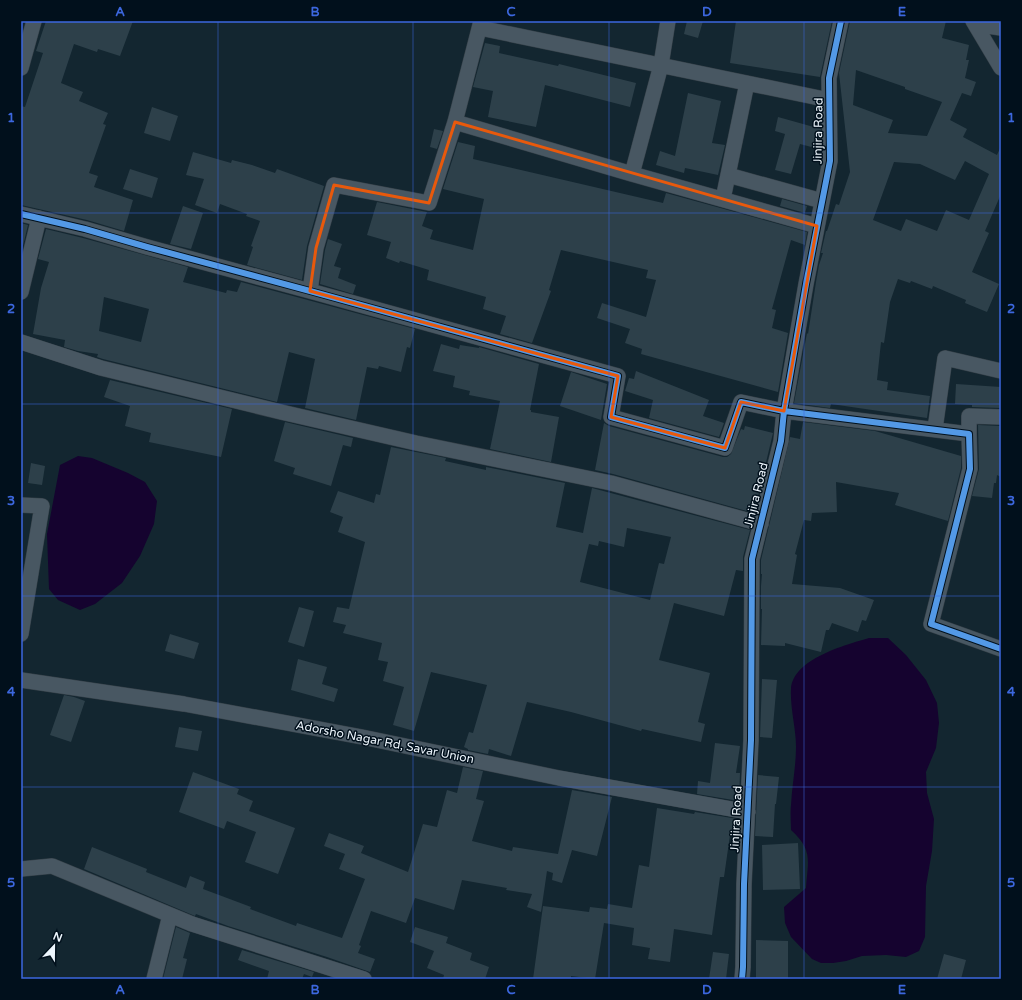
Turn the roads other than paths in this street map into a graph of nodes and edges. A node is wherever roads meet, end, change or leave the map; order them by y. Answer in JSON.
{"nodes":[{"id":1,"x":34,"y":21,"type":"edge"},
{"id":2,"x":668,"y":21,"type":"edge"},
{"id":3,"x":841,"y":21,"type":"edge"},
{"id":4,"x":974,"y":23,"type":"edge"},
{"id":5,"x":480,"y":25,"type":"edge"},
{"id":6,"x":1001,"y":28,"type":"edge"},
{"id":7,"x":661,"y":66,"type":"junction"},
{"id":8,"x":21,"y":68,"type":"edge"},
{"id":9,"x":1001,"y":68,"type":"edge"},
{"id":10,"x":747,"y":83,"type":"junction"},
{"id":11,"x":829,"y":100,"type":"junction"},
{"id":12,"x":455,"y":122,"type":"junction"},
{"id":13,"x":632,"y":174,"type":"junction"},
{"id":14,"x":728,"y":175,"type":"junction"},
{"id":15,"x":723,"y":199,"type":"junction"},
{"id":16,"x":822,"y":201,"type":"junction"},
{"id":17,"x":21,"y":214,"type":"edge"},
{"id":18,"x":39,"y":218,"type":"junction"},
{"id":19,"x":817,"y":226,"type":"junction"},
{"id":20,"x":310,"y":291,"type":"junction"},
{"id":21,"x":21,"y":292,"type":"edge"},
{"id":22,"x":21,"y":342,"type":"edge"},
{"id":23,"x":1001,"y":371,"type":"edge"},
{"id":24,"x":784,"y":411,"type":"junction"},
{"id":25,"x":1001,"y":417,"type":"edge"},
{"id":26,"x":935,"y":429,"type":"junction"},
{"id":27,"x":969,"y":434,"type":"junction"},
{"id":28,"x":21,"y":505,"type":"edge"},
{"id":29,"x":761,"y":524,"type":"junction"},
{"id":30,"x":21,"y":634,"type":"edge"},
{"id":31,"x":1001,"y":649,"type":"edge"},
{"id":32,"x":21,"y":680,"type":"edge"},
{"id":33,"x":748,"y":812,"type":"junction"},
{"id":34,"x":21,"y":869,"type":"edge"},
{"id":35,"x":170,"y":914,"type":"junction"},
{"id":36,"x":154,"y":979,"type":"edge"},
{"id":37,"x":364,"y":979,"type":"edge"},
{"id":38,"x":742,"y":979,"type":"edge"}],
"edges":[{"from":1,"to":8,"type":"street"},
{"from":2,"to":7,"type":"street"},
{"from":3,"to":11,"type":"street","name":"Jinjira Road"},
{"from":4,"to":6,"type":"street"},
{"from":4,"to":9,"type":"street"},
{"from":5,"to":7,"type":"street"},
{"from":5,"to":12,"type":"street"},
{"from":7,"to":10,"type":"street"},
{"from":7,"to":13,"type":"street"},
{"from":10,"to":11,"type":"street"},
{"from":10,"to":14,"type":"street"},
{"from":11,"to":16,"type":"street","name":"Jinjira Road"},
{"from":12,"to":13,"type":"street"},
{"from":12,"to":20,"type":"street"},
{"from":13,"to":15,"type":"street"},
{"from":14,"to":15,"type":"street"},
{"from":14,"to":16,"type":"street"},
{"from":15,"to":19,"type":"street"},
{"from":16,"to":19,"type":"street","name":"Jinjira Road"},
{"from":17,"to":18,"type":"street"},
{"from":18,"to":20,"type":"street"},
{"from":18,"to":21,"type":"street"},
{"from":19,"to":24,"type":"street","name":"Jinjira Road"},
{"from":20,"to":24,"type":"street"},
{"from":22,"to":29,"type":"street"},
{"from":23,"to":26,"type":"street"},
{"from":24,"to":26,"type":"street"},
{"from":24,"to":29,"type":"street","name":"Jinjira Road"},
{"from":25,"to":27,"type":"street"},
{"from":26,"to":27,"type":"street"},
{"from":27,"to":31,"type":"street"},
{"from":28,"to":30,"type":"street"},
{"from":29,"to":33,"type":"street","name":"Jinjira Road"},
{"from":32,"to":33,"type":"street","name":"Adorsho Nagar Rd, Savar Union"},
{"from":33,"to":38,"type":"street","name":"Jinjira Road"},
{"from":34,"to":35,"type":"street"},
{"from":35,"to":36,"type":"street"},
{"from":35,"to":37,"type":"street"}]}
